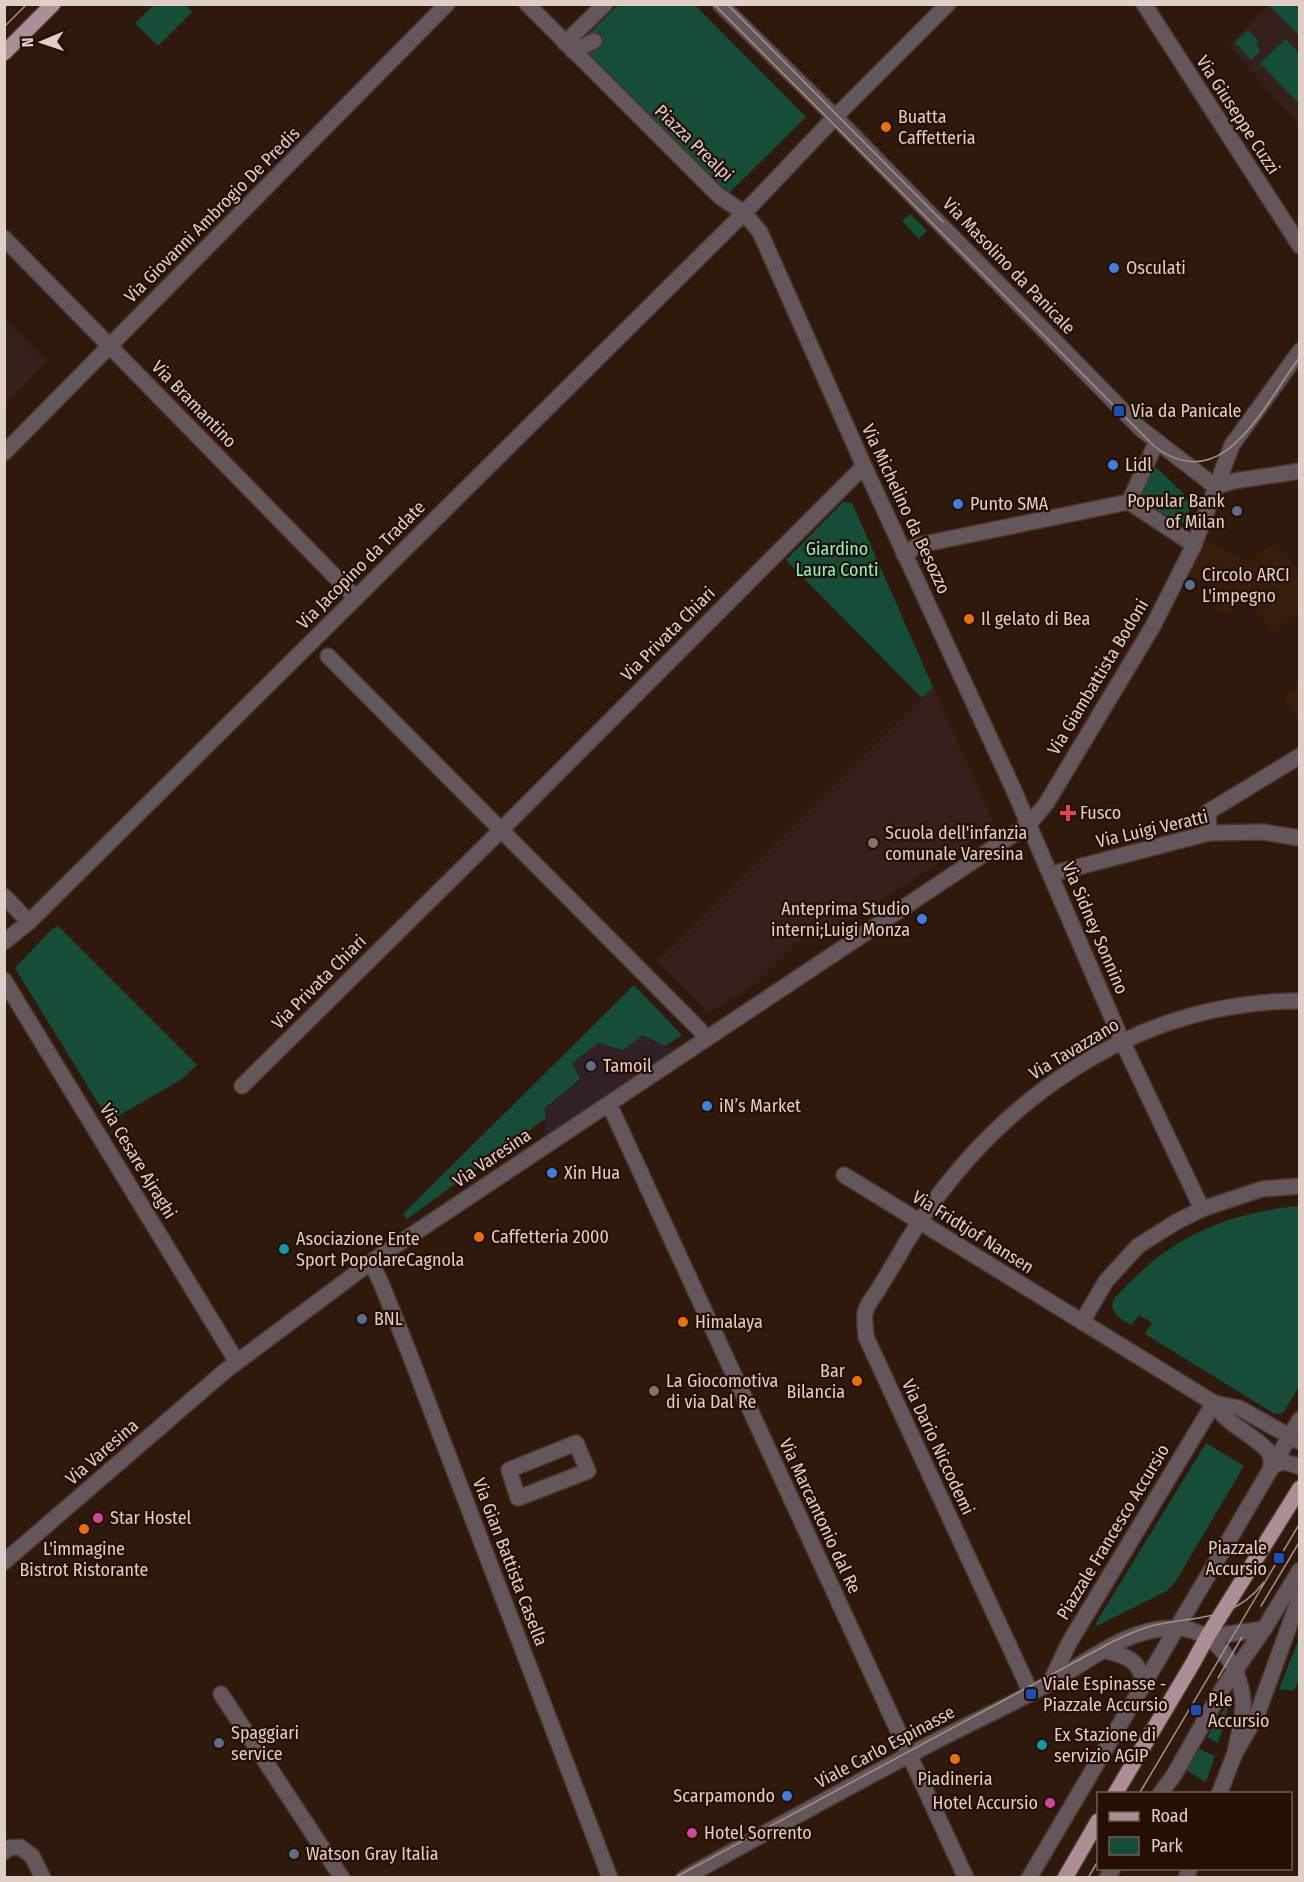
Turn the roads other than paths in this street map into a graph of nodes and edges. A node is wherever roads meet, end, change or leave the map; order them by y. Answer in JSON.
{"nodes":[{"id":1,"x":53,"y":4,"type":"edge"},
{"id":2,"x":447,"y":4,"type":"edge"},
{"id":3,"x":527,"y":4,"type":"edge"},
{"id":4,"x":605,"y":4,"type":"edge"},
{"id":5,"x":720,"y":4,"type":"edge"},
{"id":6,"x":948,"y":4,"type":"edge"},
{"id":7,"x":1144,"y":4,"type":"edge"},
{"id":8,"x":594,"y":41,"type":"dead end"},
{"id":9,"x":569,"y":47,"type":"junction"},
{"id":10,"x":4,"y":53,"type":"edge"},
{"id":11,"x":836,"y":115,"type":"junction"},
{"id":12,"x":744,"y":213,"type":"junction"},
{"id":13,"x":4,"y":238,"type":"edge"},
{"id":14,"x":1299,"y":246,"type":"edge"},
{"id":15,"x":111,"y":347,"type":"junction"},
{"id":16,"x":1299,"y":351,"type":"edge"},
{"id":17,"x":1156,"y":442,"type":"junction"},
{"id":18,"x":4,"y":453,"type":"edge"},
{"id":19,"x":864,"y":466,"type":"junction"},
{"id":20,"x":1299,"y":471,"type":"edge"},
{"id":21,"x":1216,"y":487,"type":"junction"},
{"id":22,"x":1129,"y":502,"type":"junction"},
{"id":23,"x":1194,"y":545,"type":"junction"},
{"id":24,"x":904,"y":554,"type":"junction"},
{"id":25,"x":356,"y":598,"type":"junction"},
{"id":26,"x":327,"y":656,"type":"dead end"},
{"id":27,"x":1299,"y":756,"type":"edge"},
{"id":28,"x":1029,"y":824,"type":"junction"},
{"id":29,"x":501,"y":830,"type":"junction"},
{"id":30,"x":1209,"y":833,"type":"junction"},
{"id":31,"x":1299,"y":838,"type":"edge"},
{"id":32,"x":1051,"y":874,"type":"junction"},
{"id":33,"x":4,"y":896,"type":"edge"},
{"id":34,"x":29,"y":922,"type":"junction"},
{"id":35,"x":4,"y":942,"type":"edge"},
{"id":36,"x":4,"y":980,"type":"edge"},
{"id":37,"x":1299,"y":1001,"type":"edge"},
{"id":38,"x":703,"y":1034,"type":"junction"},
{"id":39,"x":1122,"y":1041,"type":"junction"},
{"id":40,"x":242,"y":1086,"type":"dead end"},
{"id":41,"x":609,"y":1104,"type":"junction"},
{"id":42,"x":844,"y":1175,"type":"dead end"},
{"id":43,"x":1299,"y":1186,"type":"edge"},
{"id":44,"x":1202,"y":1209,"type":"junction"},
{"id":45,"x":920,"y":1221,"type":"junction"},
{"id":46,"x":371,"y":1262,"type":"junction"},
{"id":47,"x":1082,"y":1322,"type":"junction"},
{"id":48,"x":237,"y":1362,"type":"junction"},
{"id":49,"x":1214,"y":1403,"type":"junction"},
{"id":50,"x":1299,"y":1419,"type":"edge"},
{"id":51,"x":1294,"y":1439,"type":"edge"},
{"id":52,"x":1299,"y":1467,"type":"edge"},
{"id":53,"x":1271,"y":1468,"type":"junction"},
{"id":54,"x":588,"y":1471,"type":"joint"},
{"id":55,"x":1299,"y":1488,"type":"edge"},
{"id":56,"x":4,"y":1562,"type":"edge"},
{"id":57,"x":1299,"y":1570,"type":"edge"},
{"id":58,"x":1299,"y":1596,"type":"edge"},
{"id":59,"x":1177,"y":1628,"type":"junction"},
{"id":60,"x":1264,"y":1629,"type":"junction"},
{"id":61,"x":1207,"y":1637,"type":"junction"},
{"id":62,"x":1104,"y":1650,"type":"junction"},
{"id":63,"x":1235,"y":1672,"type":"junction"},
{"id":64,"x":1050,"y":1683,"type":"junction"},
{"id":65,"x":1145,"y":1685,"type":"junction"},
{"id":66,"x":1031,"y":1693,"type":"junction"},
{"id":67,"x":221,"y":1694,"type":"dead end"},
{"id":68,"x":1236,"y":1752,"type":"junction"},
{"id":69,"x":909,"y":1756,"type":"junction"},
{"id":70,"x":1116,"y":1792,"type":"edge"},
{"id":71,"x":1161,"y":1792,"type":"edge"},
{"id":72,"x":1220,"y":1792,"type":"edge"},
{"id":73,"x":1097,"y":1823,"type":"edge"},
{"id":74,"x":4,"y":1852,"type":"edge"},
{"id":75,"x":43,"y":1878,"type":"edge"},
{"id":76,"x":342,"y":1878,"type":"edge"},
{"id":77,"x":610,"y":1878,"type":"edge"},
{"id":78,"x":684,"y":1878,"type":"edge"},
{"id":79,"x":966,"y":1878,"type":"edge"},
{"id":80,"x":1029,"y":1878,"type":"edge"},
{"id":81,"x":1065,"y":1878,"type":"edge"}],
"edges":[{"from":1,"to":10,"type":"main road"},
{"from":2,"to":15,"type":"street","name":"Via Giovanni Ambrogio De Predis"},
{"from":3,"to":9,"type":"street","name":"Piazza Prealpi"},
{"from":4,"to":9,"type":"street"},
{"from":5,"to":11,"type":"street"},
{"from":6,"to":11,"type":"street"},
{"from":7,"to":14,"type":"street","name":"Via Giuseppe Cuzzi"},
{"from":8,"to":9,"type":"street"},
{"from":9,"to":12,"type":"street","name":"Piazza Prealpi"},
{"from":11,"to":12,"type":"street"},
{"from":11,"to":17,"type":"street","name":"Via Masolino da Panicale"},
{"from":12,"to":19,"type":"street","name":"Via Michelino da Besozzo"},
{"from":12,"to":25,"type":"street","name":"Via Jacopino da Tradate"},
{"from":13,"to":15,"type":"street","name":"Via Bramantino"},
{"from":15,"to":18,"type":"street","name":"Via Giovanni Ambrogio De Predis"},
{"from":15,"to":25,"type":"street","name":"Via Bramantino"},
{"from":16,"to":21,"type":"street","name":"Via Giambattista Bodoni"},
{"from":17,"to":21,"type":"street","name":"Via Masolino da Panicale"},
{"from":17,"to":22,"type":"street"},
{"from":19,"to":24,"type":"street","name":"Via Michelino da Besozzo"},
{"from":19,"to":29,"type":"street","name":"Via Privata Chiari"},
{"from":20,"to":21,"type":"street"},
{"from":21,"to":23,"type":"street","name":"Via Giambattista Bodoni"},
{"from":22,"to":23,"type":"street"},
{"from":22,"to":24,"type":"street"},
{"from":23,"to":28,"type":"street","name":"Via Giambattista Bodoni"},
{"from":24,"to":28,"type":"street","name":"Via Michelino da Besozzo"},
{"from":25,"to":34,"type":"street","name":"Via Jacopino da Tradate"},
{"from":26,"to":29,"type":"street"},
{"from":27,"to":30,"type":"street"},
{"from":28,"to":32,"type":"street","name":"Via Sidney Sonnino"},
{"from":28,"to":38,"type":"street","name":"Via Varesina"},
{"from":29,"to":38,"type":"street"},
{"from":29,"to":40,"type":"street","name":"Via Privata Chiari"},
{"from":30,"to":31,"type":"street","name":"Via Luigi Veratti"},
{"from":30,"to":32,"type":"street","name":"Via Luigi Veratti"},
{"from":32,"to":39,"type":"street","name":"Via Sidney Sonnino"},
{"from":33,"to":34,"type":"street"},
{"from":34,"to":35,"type":"street","name":"Via Jacopino da Tradate"},
{"from":36,"to":48,"type":"street","name":"Via Cesare Ajraghi"},
{"from":37,"to":39,"type":"street","name":"Via Tavazzano"},
{"from":38,"to":41,"type":"street","name":"Via Varesina"},
{"from":39,"to":44,"type":"street","name":"Via Sidney Sonnino"},
{"from":39,"to":45,"type":"street","name":"Via Tavazzano"},
{"from":41,"to":46,"type":"street","name":"Via Varesina"},
{"from":41,"to":69,"type":"street","name":"Via Marcantonio dal Re"},
{"from":42,"to":45,"type":"street","name":"Via Fridtjof Nansen"},
{"from":43,"to":44,"type":"street"},
{"from":44,"to":47,"type":"street"},
{"from":45,"to":47,"type":"street","name":"Via Fridtjof Nansen"},
{"from":45,"to":66,"type":"street","name":"Via Dario Niccodemi"},
{"from":46,"to":48,"type":"street","name":"Via Varesina"},
{"from":46,"to":77,"type":"street","name":"Via Gian Battista Casella"},
{"from":47,"to":49,"type":"street"},
{"from":48,"to":56,"type":"street","name":"Via Varesina"},
{"from":49,"to":51,"type":"street"},
{"from":49,"to":53,"type":"street"},
{"from":49,"to":64,"type":"street","name":"Piazzale Francesco Accursio"},
{"from":50,"to":51,"type":"street"},
{"from":51,"to":53,"type":"street"},
{"from":52,"to":53,"type":"street"},
{"from":53,"to":59,"type":"street"},
{"from":54,"to":54,"type":"street"},
{"from":55,"to":61,"type":"main road"},
{"from":57,"to":60,"type":"street"},
{"from":58,"to":68,"type":"street"},
{"from":59,"to":61,"type":"street"},
{"from":59,"to":62,"type":"street","name":"Viale Carlo Espinasse"},
{"from":59,"to":65,"type":"street"},
{"from":60,"to":61,"type":"street"},
{"from":60,"to":63,"type":"street"},
{"from":61,"to":63,"type":"street"},
{"from":61,"to":70,"type":"main road"},
{"from":62,"to":64,"type":"street","name":"Viale Carlo Espinasse"},
{"from":62,"to":65,"type":"street"},
{"from":63,"to":68,"type":"street"},
{"from":63,"to":71,"type":"street"},
{"from":64,"to":66,"type":"street","name":"Viale Carlo Espinasse"},
{"from":65,"to":80,"type":"street"},
{"from":66,"to":69,"type":"street","name":"Viale Carlo Espinasse"},
{"from":67,"to":76,"type":"street"},
{"from":68,"to":72,"type":"street"},
{"from":69,"to":78,"type":"street","name":"Viale Carlo Espinasse"},
{"from":69,"to":79,"type":"street","name":"Via Marcantonio dal Re"},
{"from":73,"to":81,"type":"main road"},
{"from":74,"to":75,"type":"street"}]}
